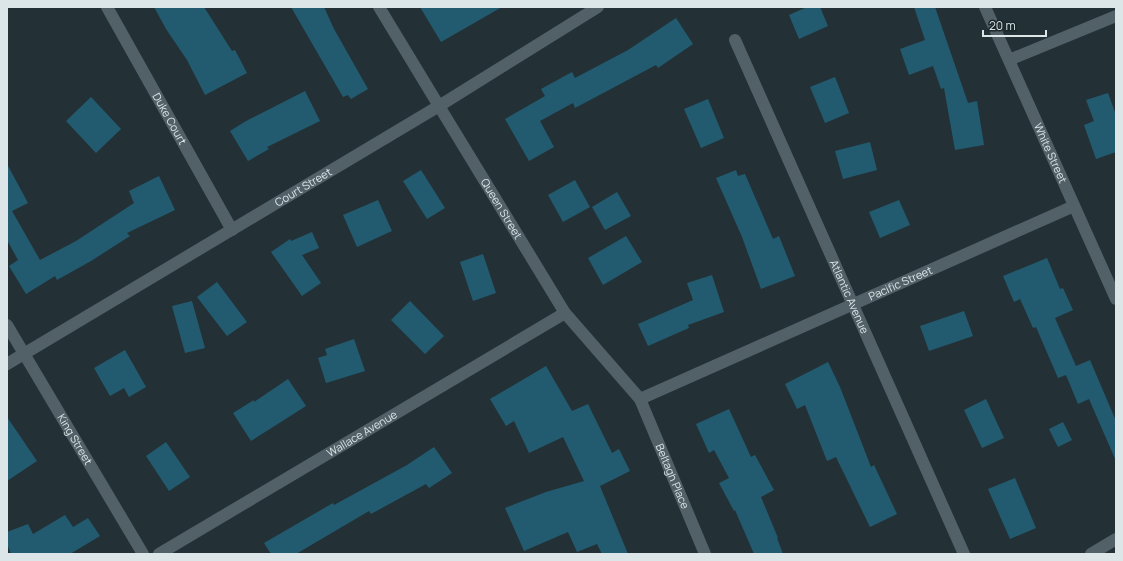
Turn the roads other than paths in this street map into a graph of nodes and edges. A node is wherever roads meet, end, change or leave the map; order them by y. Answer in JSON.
{"nodes":[{"id":1,"x":107,"y":7,"type":"edge"},
{"id":2,"x":379,"y":7,"type":"edge"},
{"id":3,"x":598,"y":7,"type":"edge"},
{"id":4,"x":985,"y":7,"type":"edge"},
{"id":5,"x":1116,"y":16,"type":"edge"},
{"id":6,"x":735,"y":40,"type":"dead end"},
{"id":7,"x":1009,"y":60,"type":"junction"},
{"id":8,"x":439,"y":106,"type":"junction"},
{"id":9,"x":1074,"y":206,"type":"junction"},
{"id":10,"x":232,"y":230,"type":"junction"},
{"id":11,"x":1116,"y":299,"type":"edge"},
{"id":12,"x":853,"y":305,"type":"junction"},
{"id":13,"x":566,"y":313,"type":"junction"},
{"id":14,"x":7,"y":325,"type":"edge"},
{"id":15,"x":24,"y":354,"type":"junction"},
{"id":16,"x":7,"y":364,"type":"edge"},
{"id":17,"x":640,"y":399,"type":"junction"},
{"id":18,"x":1116,"y":539,"type":"edge"},
{"id":19,"x":1093,"y":553,"type":"edge"},
{"id":20,"x":143,"y":554,"type":"edge"},
{"id":21,"x":158,"y":554,"type":"edge"},
{"id":22,"x":705,"y":554,"type":"edge"},
{"id":23,"x":964,"y":554,"type":"edge"}],
"edges":[{"from":1,"to":10,"type":"street","name":"Duke Court"},
{"from":2,"to":8,"type":"street","name":"Queen Street"},
{"from":3,"to":8,"type":"street","name":"Court Street"},
{"from":4,"to":7,"type":"street","name":"White Street"},
{"from":5,"to":7,"type":"street"},
{"from":6,"to":12,"type":"street","name":"Atlantic Avenue"},
{"from":7,"to":9,"type":"street","name":"White Street"},
{"from":8,"to":10,"type":"street","name":"Court Street"},
{"from":8,"to":13,"type":"street","name":"Queen Street"},
{"from":9,"to":11,"type":"street","name":"White Street"},
{"from":9,"to":12,"type":"street","name":"Pacific Street"},
{"from":10,"to":15,"type":"street","name":"Court Street"},
{"from":12,"to":17,"type":"street","name":"Pacific Street"},
{"from":12,"to":23,"type":"street","name":"Atlantic Avenue"},
{"from":13,"to":17,"type":"street","name":"Queen Street"},
{"from":13,"to":21,"type":"street","name":"Wallace Avenue"},
{"from":14,"to":15,"type":"street","name":"King Street"},
{"from":15,"to":16,"type":"street","name":"Court Street"},
{"from":15,"to":20,"type":"street","name":"King Street"},
{"from":17,"to":22,"type":"street","name":"Beltagh Place"},
{"from":18,"to":19,"type":"street"}]}
